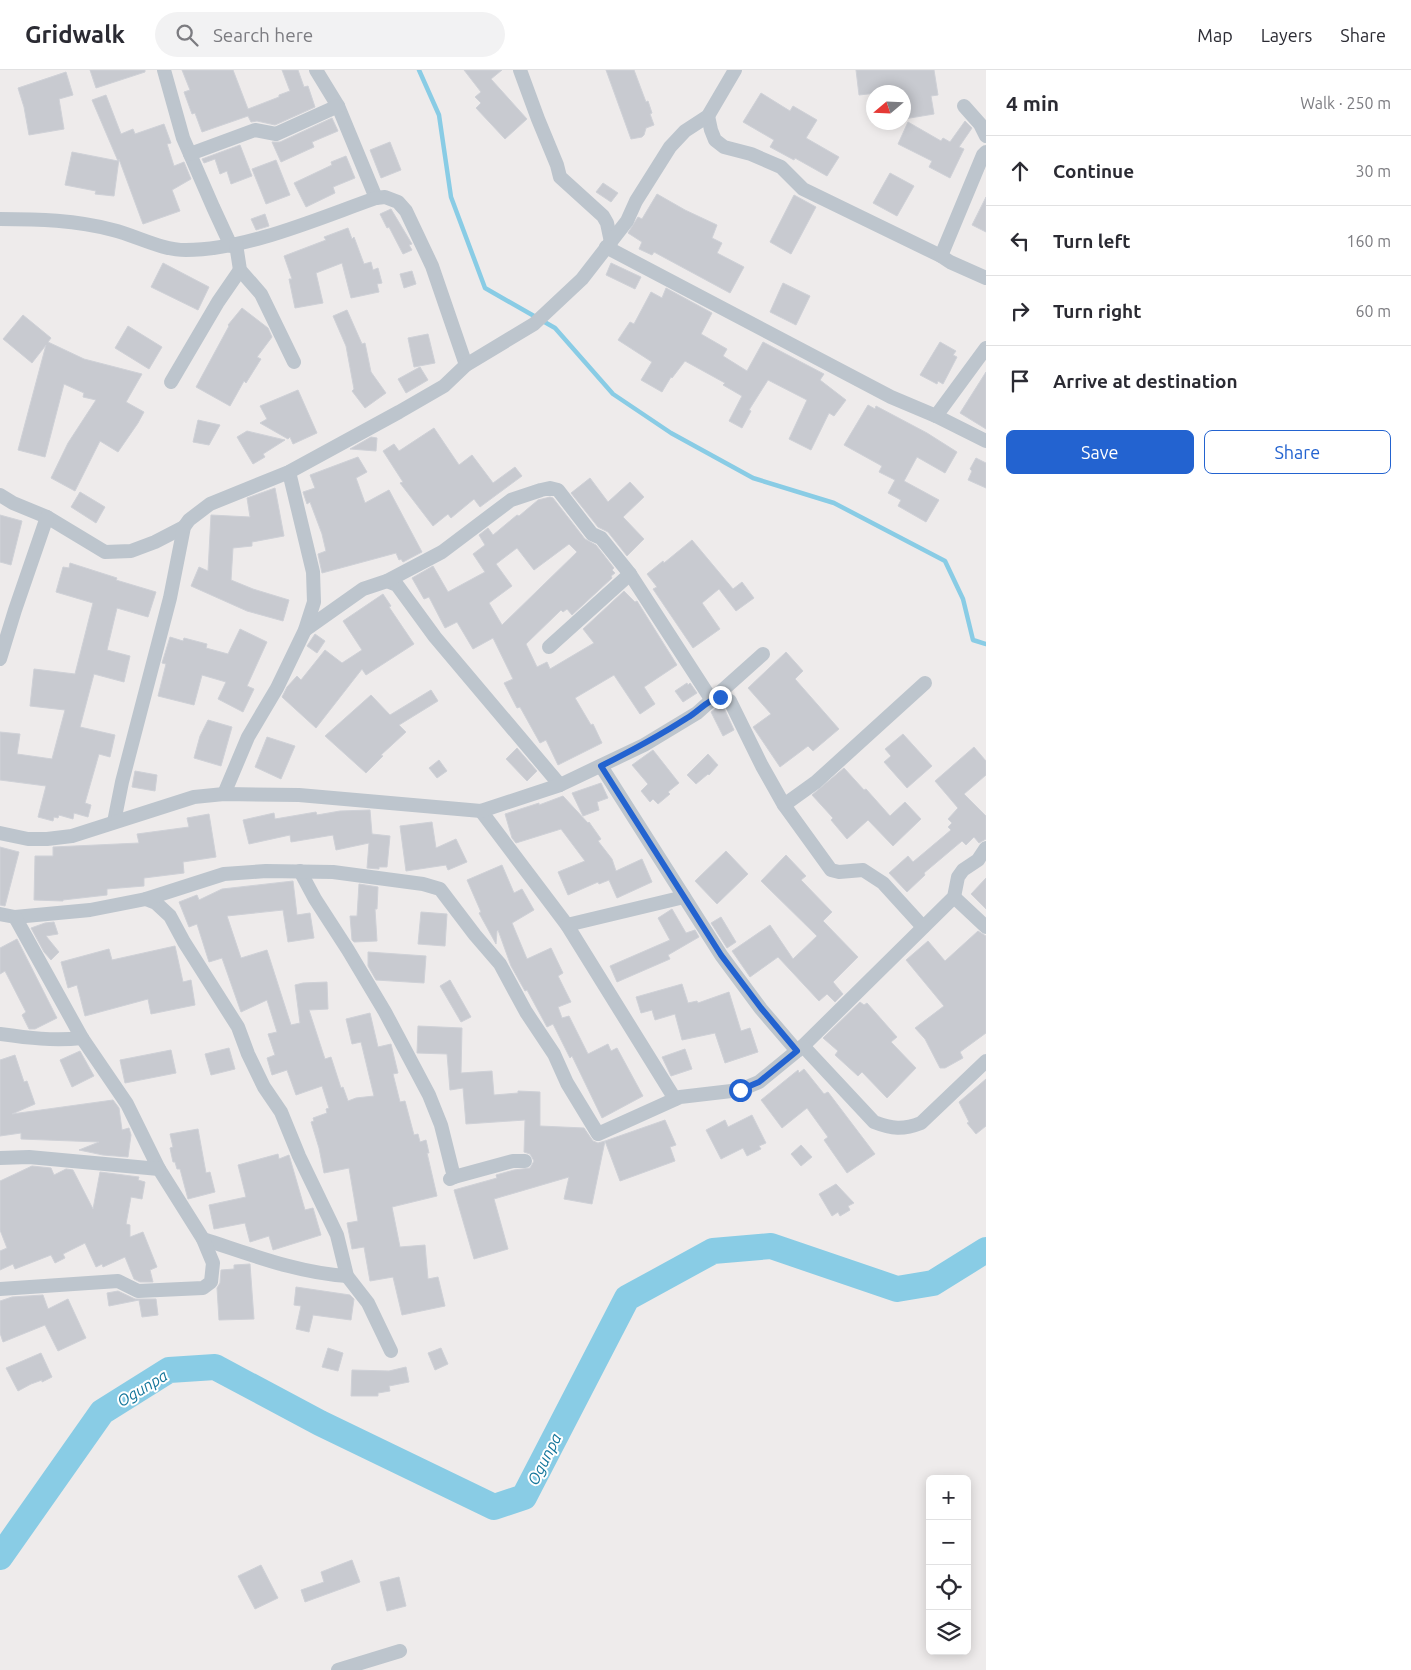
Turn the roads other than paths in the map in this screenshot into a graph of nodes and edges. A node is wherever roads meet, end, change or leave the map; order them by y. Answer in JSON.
{"nodes":[{"id":1,"x":164,"y":70,"type":"edge"},
{"id":2,"x":316,"y":70,"type":"edge"},
{"id":3,"x":520,"y":70,"type":"edge"},
{"id":4,"x":735,"y":70,"type":"edge"},
{"id":5,"x":338,"y":106,"type":"junction"},
{"id":6,"x":964,"y":106,"type":"dead end"},
{"id":7,"x":708,"y":116,"type":"junction"},
{"id":8,"x":986,"y":136,"type":"edge"},
{"id":9,"x":986,"y":152,"type":"edge"},
{"id":10,"x":190,"y":154,"type":"junction"},
{"id":11,"x":376,"y":198,"type":"junction"},
{"id":12,"x":0,"y":219,"type":"edge"},
{"id":13,"x":609,"y":244,"type":"junction"},
{"id":14,"x":234,"y":245,"type":"junction"},
{"id":15,"x":941,"y":256,"type":"junction"},
{"id":16,"x":240,"y":270,"type":"junction"},
{"id":17,"x":986,"y":278,"type":"edge"},
{"id":18,"x":986,"y":348,"type":"edge"},
{"id":19,"x":294,"y":362,"type":"dead end"},
{"id":20,"x":466,"y":365,"type":"junction"},
{"id":21,"x":171,"y":382,"type":"dead end"},
{"id":22,"x":936,"y":416,"type":"junction"},
{"id":23,"x":986,"y":441,"type":"edge"},
{"id":24,"x":289,"y":472,"type":"junction"},
{"id":25,"x":0,"y":495,"type":"edge"},
{"id":26,"x":47,"y":517,"type":"junction"},
{"id":27,"x":184,"y":527,"type":"junction"},
{"id":28,"x":630,"y":574,"type":"junction"},
{"id":29,"x":387,"y":581,"type":"junction"},
{"id":30,"x":314,"y":602,"type":"junction"},
{"id":31,"x":329,"y":612,"type":"junction"},
{"id":32,"x":305,"y":630,"type":"junction"},
{"id":33,"x":549,"y":647,"type":"dead end"},
{"id":34,"x":763,"y":654,"type":"dead end"},
{"id":35,"x":0,"y":659,"type":"edge"},
{"id":36,"x":925,"y":683,"type":"dead end"},
{"id":37,"x":711,"y":700,"type":"junction"},
{"id":38,"x":601,"y":766,"type":"junction"},
{"id":39,"x":560,"y":785,"type":"junction"},
{"id":40,"x":224,"y":794,"type":"junction"},
{"id":41,"x":784,"y":805,"type":"junction"},
{"id":42,"x":481,"y":810,"type":"junction"},
{"id":43,"x":114,"y":822,"type":"junction"},
{"id":44,"x":0,"y":833,"type":"edge"},
{"id":45,"x":986,"y":848,"type":"edge"},
{"id":46,"x":300,"y":872,"type":"junction"},
{"id":47,"x":684,"y":897,"type":"junction"},
{"id":48,"x":954,"y":897,"type":"junction"},
{"id":49,"x":146,"y":899,"type":"junction"},
{"id":50,"x":0,"y":914,"type":"edge"},
{"id":51,"x":14,"y":917,"type":"junction"},
{"id":52,"x":567,"y":925,"type":"junction"},
{"id":53,"x":923,"y":927,"type":"junction"},
{"id":54,"x":986,"y":927,"type":"edge"},
{"id":55,"x":0,"y":1034,"type":"edge"},
{"id":56,"x":82,"y":1038,"type":"junction"},
{"id":57,"x":800,"y":1049,"type":"junction"},
{"id":58,"x":986,"y":1061,"type":"edge"},
{"id":59,"x":675,"y":1099,"type":"junction"},
{"id":60,"x":0,"y":1158,"type":"edge"},
{"id":61,"x":525,"y":1161,"type":"dead end"},
{"id":62,"x":160,"y":1169,"type":"junction"},
{"id":63,"x":203,"y":1239,"type":"junction"},
{"id":64,"x":347,"y":1276,"type":"junction"},
{"id":65,"x":0,"y":1289,"type":"edge"},
{"id":66,"x":391,"y":1351,"type":"dead end"},
{"id":67,"x":400,"y":1651,"type":"dead end"},
{"id":68,"x":338,"y":1670,"type":"edge"}],
"edges":[{"from":1,"to":10,"type":"street"},
{"from":2,"to":5,"type":"street"},
{"from":3,"to":13,"type":"street"},
{"from":4,"to":7,"type":"street"},
{"from":5,"to":10,"type":"street"},
{"from":5,"to":11,"type":"street"},
{"from":6,"to":8,"type":"street"},
{"from":7,"to":13,"type":"street"},
{"from":7,"to":15,"type":"street"},
{"from":9,"to":15,"type":"street"},
{"from":10,"to":14,"type":"street"},
{"from":11,"to":14,"type":"street"},
{"from":11,"to":20,"type":"street"},
{"from":12,"to":14,"type":"street"},
{"from":13,"to":20,"type":"street"},
{"from":13,"to":22,"type":"street"},
{"from":14,"to":16,"type":"street"},
{"from":15,"to":17,"type":"street"},
{"from":16,"to":19,"type":"street"},
{"from":16,"to":21,"type":"street"},
{"from":18,"to":22,"type":"street"},
{"from":20,"to":24,"type":"street"},
{"from":22,"to":23,"type":"street"},
{"from":24,"to":27,"type":"street"},
{"from":24,"to":30,"type":"street"},
{"from":25,"to":26,"type":"street"},
{"from":26,"to":27,"type":"street"},
{"from":26,"to":35,"type":"street"},
{"from":27,"to":43,"type":"street"},
{"from":28,"to":29,"type":"street"},
{"from":28,"to":33,"type":"street"},
{"from":28,"to":37,"type":"street"},
{"from":29,"to":31,"type":"street"},
{"from":29,"to":39,"type":"street"},
{"from":30,"to":31,"type":"street"},
{"from":30,"to":32,"type":"street"},
{"from":31,"to":32,"type":"street"},
{"from":32,"to":40,"type":"street"},
{"from":34,"to":37,"type":"street"},
{"from":36,"to":41,"type":"street"},
{"from":37,"to":38,"type":"street"},
{"from":37,"to":41,"type":"street"},
{"from":38,"to":39,"type":"street"},
{"from":38,"to":47,"type":"street"},
{"from":39,"to":42,"type":"street"},
{"from":40,"to":42,"type":"street"},
{"from":40,"to":43,"type":"street"},
{"from":41,"to":53,"type":"street"},
{"from":42,"to":52,"type":"street"},
{"from":43,"to":44,"type":"street"},
{"from":45,"to":48,"type":"street"},
{"from":46,"to":49,"type":"street"},
{"from":46,"to":59,"type":"street"},
{"from":46,"to":61,"type":"street"},
{"from":47,"to":52,"type":"street"},
{"from":47,"to":57,"type":"street"},
{"from":48,"to":53,"type":"street"},
{"from":48,"to":54,"type":"street"},
{"from":49,"to":51,"type":"street"},
{"from":49,"to":64,"type":"street"},
{"from":50,"to":51,"type":"street"},
{"from":51,"to":56,"type":"street"},
{"from":52,"to":59,"type":"street"},
{"from":53,"to":57,"type":"street"},
{"from":55,"to":56,"type":"street"},
{"from":56,"to":62,"type":"street"},
{"from":57,"to":58,"type":"street"},
{"from":57,"to":59,"type":"street"},
{"from":60,"to":62,"type":"street"},
{"from":62,"to":63,"type":"street"},
{"from":63,"to":64,"type":"street"},
{"from":63,"to":65,"type":"street"},
{"from":64,"to":66,"type":"street"},
{"from":67,"to":68,"type":"street"}]}
